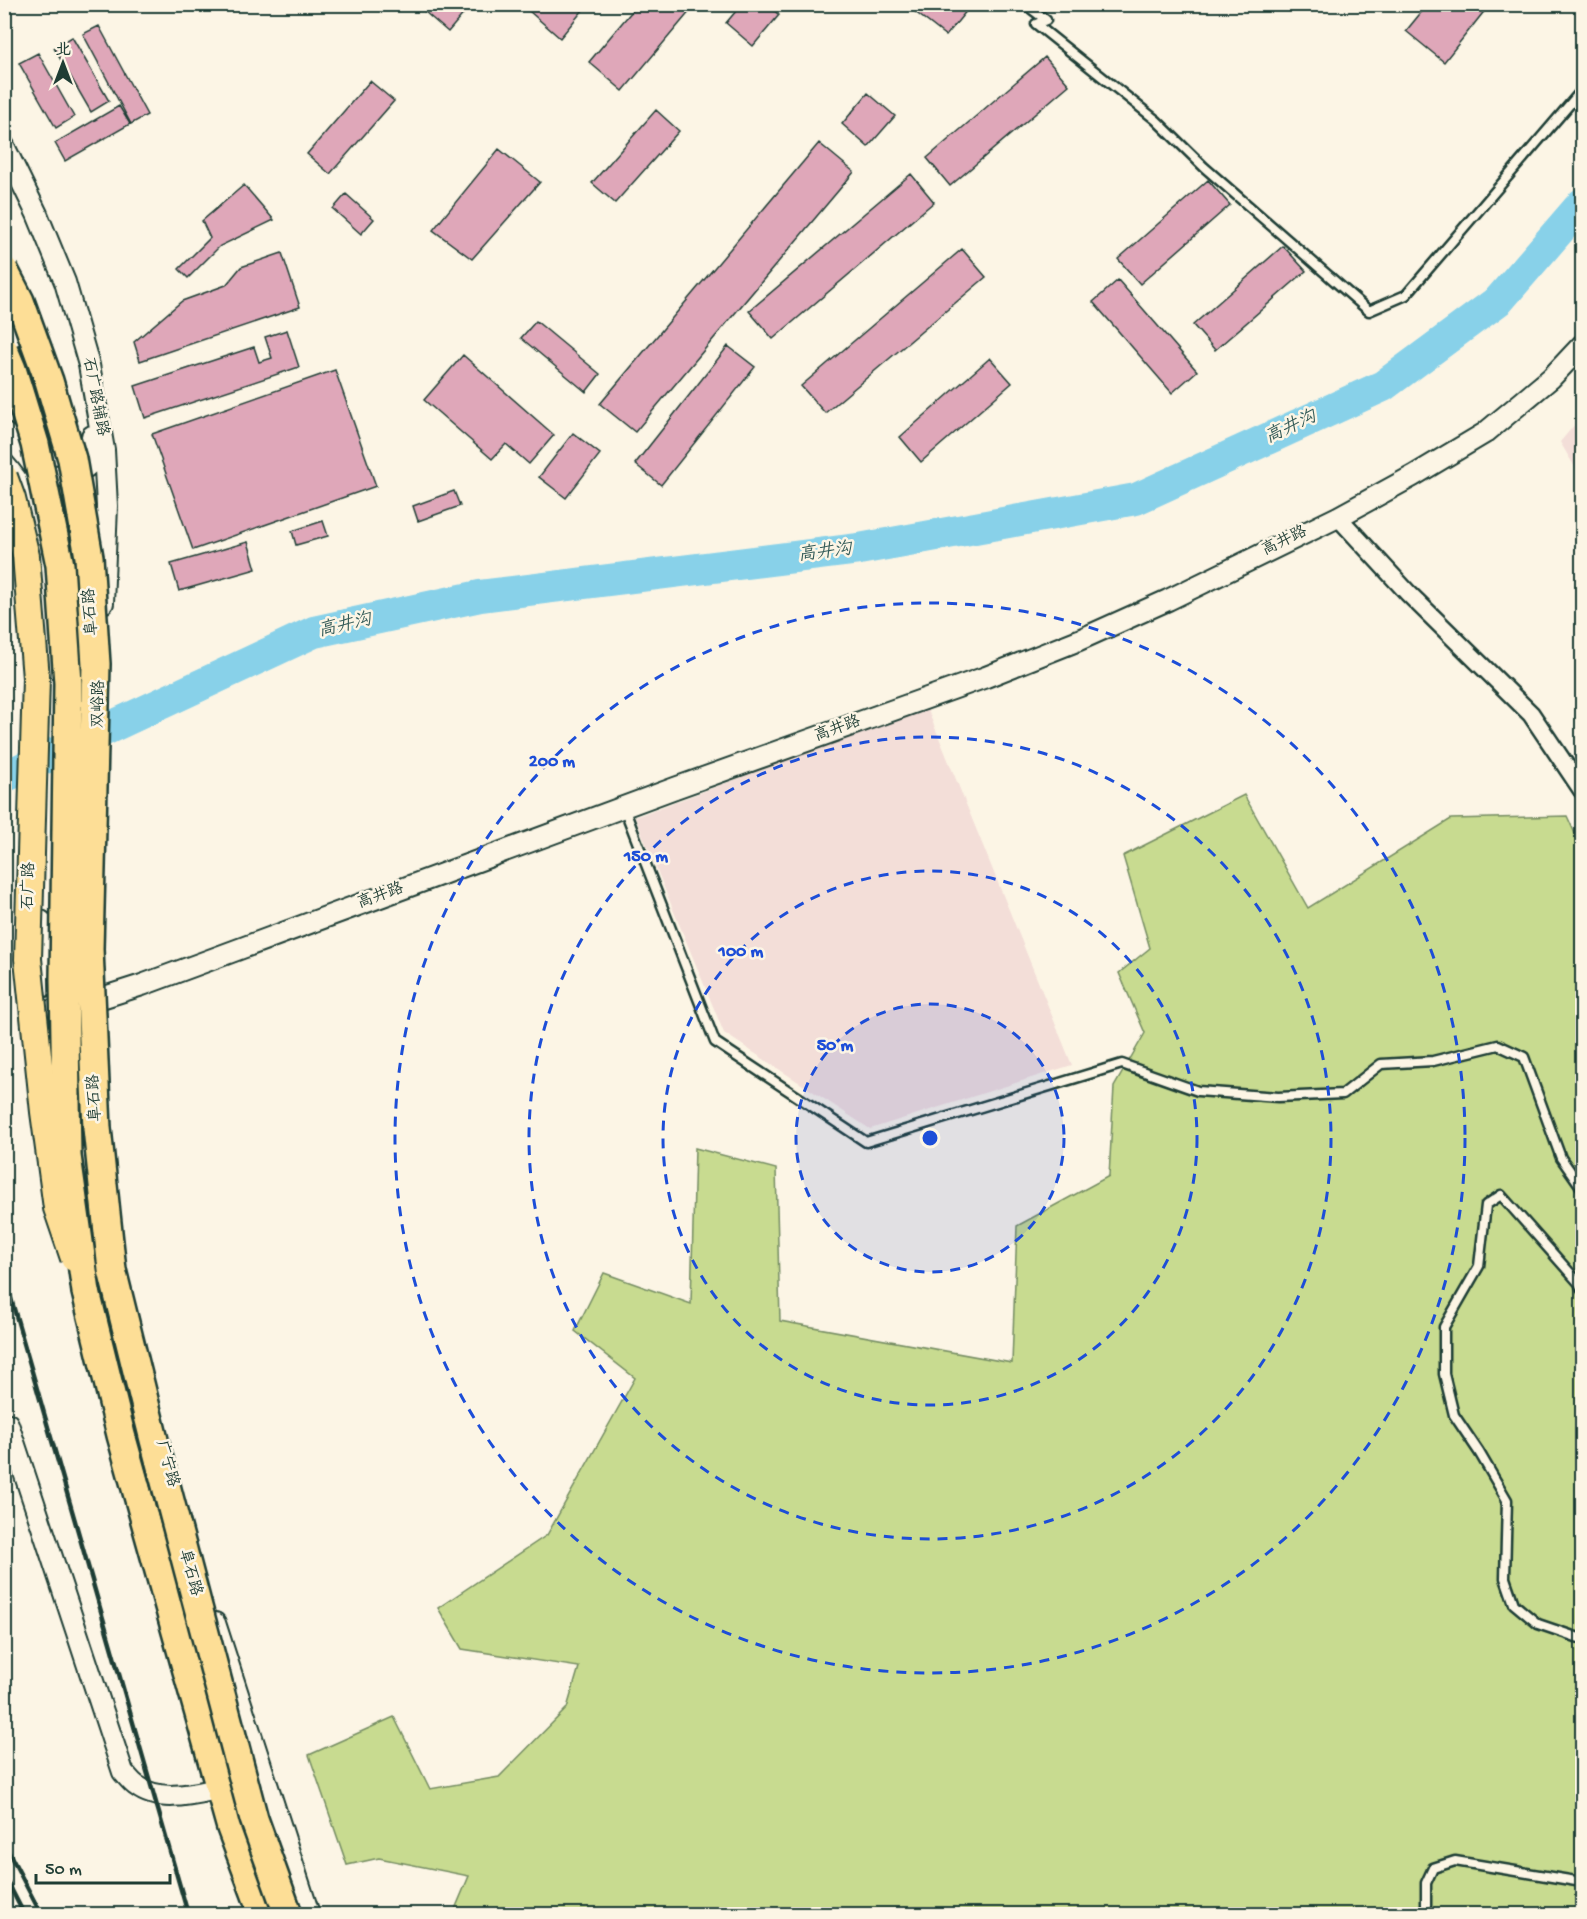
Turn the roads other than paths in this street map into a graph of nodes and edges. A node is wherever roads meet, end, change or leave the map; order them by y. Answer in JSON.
{"nodes":[{"id":1,"x":1025,"y":4,"type":"edge"},
{"id":2,"x":1582,"y":90,"type":"edge"},
{"id":3,"x":4,"y":146,"type":"edge"},
{"id":4,"x":4,"y":177,"type":"edge"},
{"id":5,"x":4,"y":270,"type":"edge"},
{"id":6,"x":1582,"y":345,"type":"edge"},
{"id":7,"x":4,"y":350,"type":"edge"},
{"id":8,"x":4,"y":433,"type":"edge"},
{"id":9,"x":4,"y":477,"type":"edge"},
{"id":10,"x":42,"y":477,"type":"junction"},
{"id":11,"x":4,"y":505,"type":"edge"},
{"id":12,"x":1338,"y":517,"type":"junction"},
{"id":13,"x":100,"y":663,"type":"junction"},
{"id":14,"x":1582,"y":790,"type":"edge"},
{"id":15,"x":624,"y":807,"type":"junction"},
{"id":16,"x":95,"y":1000,"type":"junction"},
{"id":17,"x":42,"y":1013,"type":"junction"},
{"id":18,"x":1582,"y":1188,"type":"edge"},
{"id":19,"x":1582,"y":1290,"type":"edge"},
{"id":20,"x":86,"y":1292,"type":"junction"},
{"id":21,"x":4,"y":1423,"type":"edge"},
{"id":22,"x":1582,"y":1639,"type":"edge"},
{"id":23,"x":217,"y":1789,"type":"junction"},
{"id":24,"x":1582,"y":1882,"type":"edge"},
{"id":25,"x":254,"y":1914,"type":"edge"},
{"id":26,"x":263,"y":1914,"type":"edge"},
{"id":27,"x":288,"y":1914,"type":"edge"},
{"id":28,"x":309,"y":1914,"type":"edge"},
{"id":29,"x":1426,"y":1914,"type":"edge"}],
"edges":[{"from":1,"to":2,"type":"lane"},
{"from":3,"to":13,"type":"street","name":"石广路辅路"},
{"from":4,"to":10,"type":"street","name":"石广路辅路"},
{"from":5,"to":27,"type":"highway","name":"阜石路","bridge":true},
{"from":6,"to":12,"type":"street","name":"高井路"},
{"from":7,"to":20,"type":"highway","name":"阜石路","bridge":true},
{"from":8,"to":10,"type":"street","name":"双峪路"},
{"from":9,"to":20,"type":"main road","name":"石广路","bridge":true},
{"from":10,"to":13,"type":"street","name":"双峪路"},
{"from":11,"to":17,"type":"street"},
{"from":12,"to":14,"type":"street"},
{"from":12,"to":15,"type":"street","name":"高井路"},
{"from":13,"to":16,"type":"street","name":"双峪路"},
{"from":15,"to":16,"type":"street","name":"高井路"},
{"from":15,"to":18,"type":"lane"},
{"from":16,"to":17,"type":"street","name":"高井路"},
{"from":16,"to":28,"type":"street","name":"广宁路"},
{"from":17,"to":23,"type":"street"},
{"from":19,"to":22,"type":"lane"},
{"from":20,"to":26,"type":"highway","name":"阜石路"},
{"from":21,"to":23,"type":"street"},
{"from":23,"to":25,"type":"street"},
{"from":24,"to":29,"type":"lane"}]}
